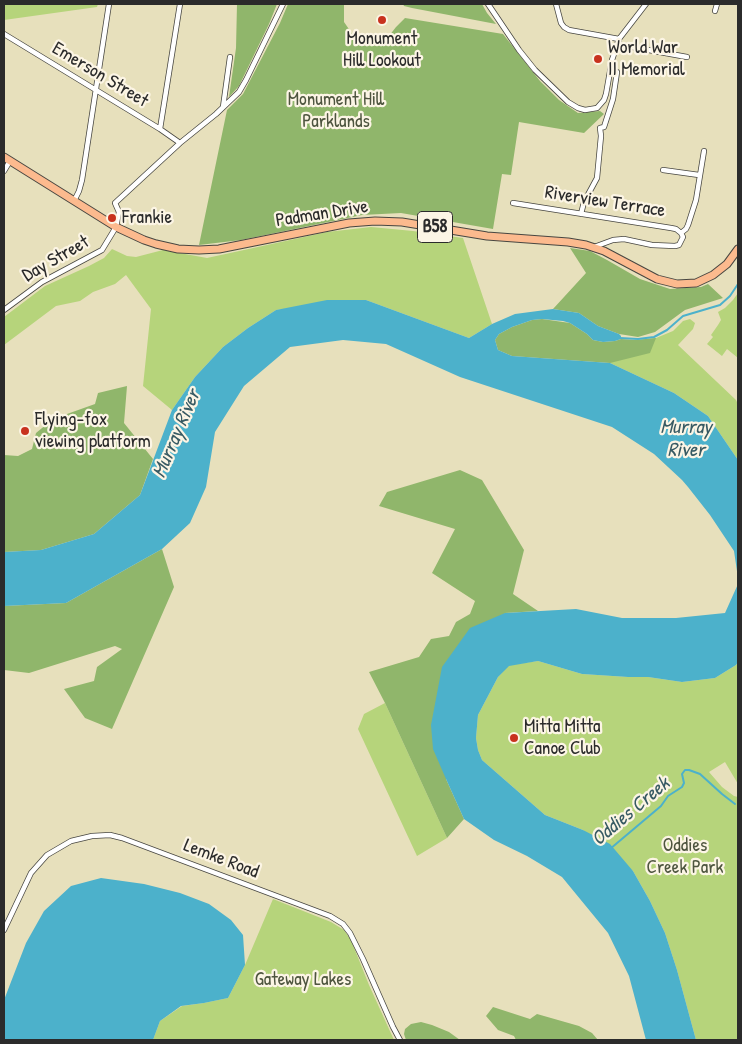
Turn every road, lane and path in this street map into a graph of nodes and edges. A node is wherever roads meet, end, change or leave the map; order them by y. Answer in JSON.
{"nodes":[{"id":1,"x":109,"y":4,"type":"edge"},
{"id":2,"x":180,"y":4,"type":"edge"},
{"id":3,"x":283,"y":4,"type":"edge"},
{"id":4,"x":488,"y":4,"type":"edge"},
{"id":5,"x":556,"y":4,"type":"edge"},
{"id":6,"x":646,"y":4,"type":"edge"},
{"id":7,"x":717,"y":4,"type":"edge"},
{"id":8,"x":715,"y":11,"type":"dead end"},
{"id":9,"x":4,"y":34,"type":"edge"},
{"id":10,"x":619,"y":41,"type":"junction"},
{"id":11,"x":230,"y":57,"type":"dead end"},
{"id":12,"x":687,"y":57,"type":"dead end"},
{"id":13,"x":610,"y":70,"type":"junction"},
{"id":14,"x":96,"y":90,"type":"junction"},
{"id":15,"x":223,"y":108,"type":"junction"},
{"id":16,"x":160,"y":128,"type":"junction"},
{"id":17,"x":180,"y":143,"type":"junction"},
{"id":18,"x":704,"y":151,"type":"dead end"},
{"id":19,"x":7,"y":159,"type":"edge"},
{"id":20,"x":663,"y":170,"type":"dead end"},
{"id":21,"x":4,"y":171,"type":"edge"},
{"id":22,"x":699,"y":175,"type":"junction"},
{"id":23,"x":74,"y":202,"type":"junction"},
{"id":24,"x":513,"y":203,"type":"dead end"},
{"id":25,"x":581,"y":214,"type":"junction"},
{"id":26,"x":116,"y":227,"type":"junction"},
{"id":27,"x":681,"y":233,"type":"junction"},
{"id":28,"x":594,"y":247,"type":"junction"},
{"id":29,"x":738,"y":249,"type":"edge"},
{"id":30,"x":4,"y":310,"type":"edge"},
{"id":31,"x":4,"y":930,"type":"edge"},
{"id":32,"x":400,"y":1040,"type":"edge"}],
"edges":[{"from":1,"to":14,"type":"street"},
{"from":2,"to":16,"type":"street"},
{"from":3,"to":15,"type":"street"},
{"from":4,"to":13,"type":"street"},
{"from":5,"to":10,"type":"street"},
{"from":6,"to":10,"type":"street"},
{"from":7,"to":8,"type":"street"},
{"from":9,"to":14,"type":"street","name":"Emerson Street"},
{"from":10,"to":12,"type":"street"},
{"from":10,"to":13,"type":"street"},
{"from":11,"to":15,"type":"street"},
{"from":13,"to":25,"type":"street"},
{"from":14,"to":16,"type":"street","name":"Emerson Street"},
{"from":14,"to":23,"type":"street"},
{"from":15,"to":17,"type":"street"},
{"from":16,"to":17,"type":"street","name":"Emerson Street"},
{"from":17,"to":26,"type":"street"},
{"from":18,"to":22,"type":"street"},
{"from":19,"to":21,"type":"street"},
{"from":19,"to":23,"type":"main road","name":"Padman Drive","number":"B58"},
{"from":20,"to":22,"type":"street"},
{"from":22,"to":27,"type":"street"},
{"from":23,"to":26,"type":"main road","name":"Padman Drive","number":"B58"},
{"from":24,"to":25,"type":"street","name":"Riverview Terrace"},
{"from":25,"to":27,"type":"street","name":"Riverview Terrace"},
{"from":26,"to":28,"type":"main road","name":"Padman Drive","number":"B58"},
{"from":26,"to":30,"type":"street","name":"Day Street"},
{"from":27,"to":28,"type":"street","name":"Riverview Terrace"},
{"from":28,"to":29,"type":"main road","name":"Padman Drive","number":"B58"},
{"from":31,"to":32,"type":"street","name":"Lemke Road"}]}
